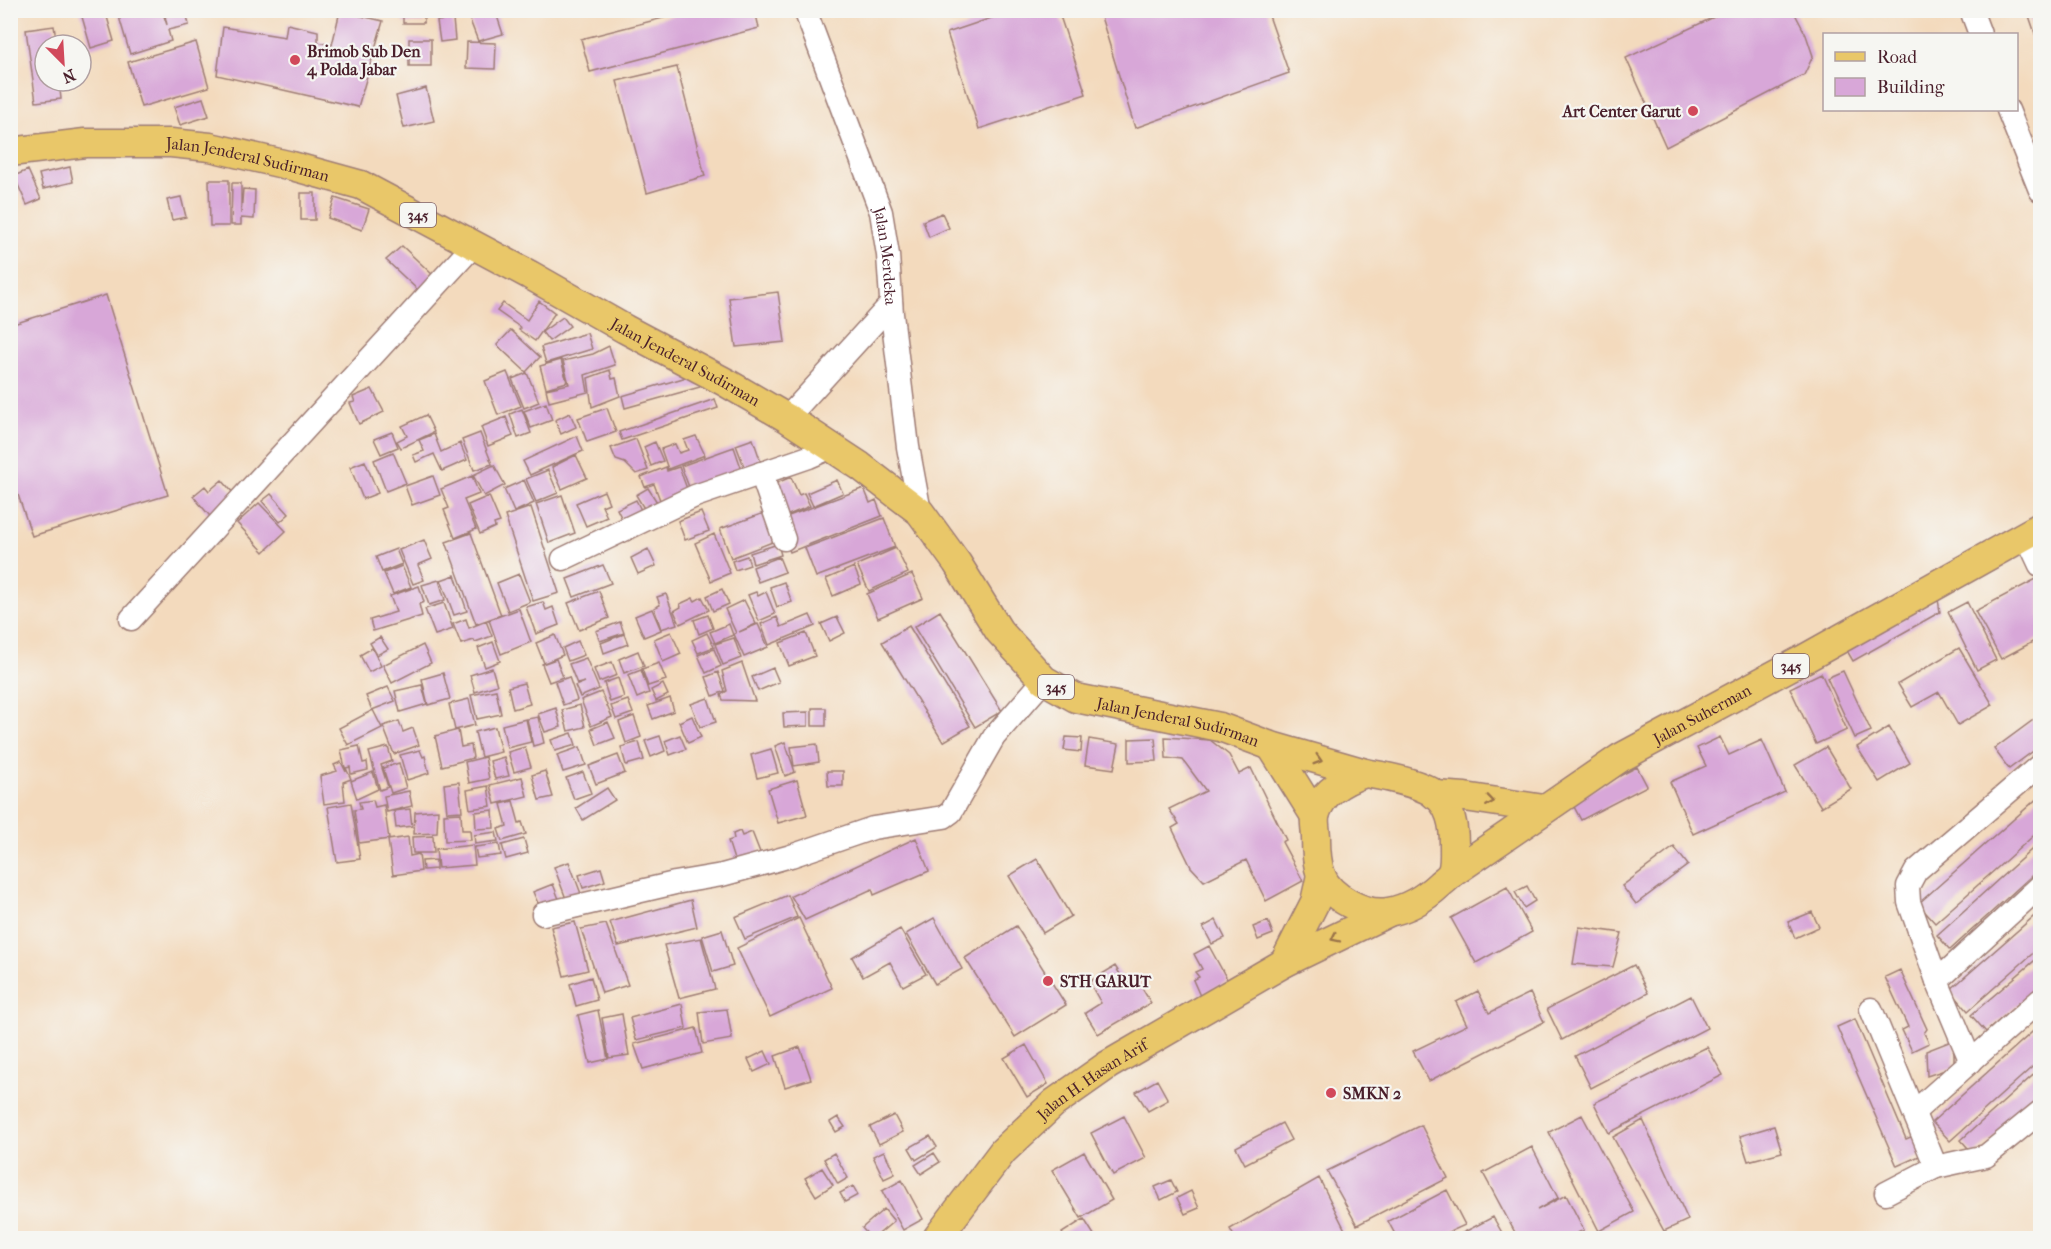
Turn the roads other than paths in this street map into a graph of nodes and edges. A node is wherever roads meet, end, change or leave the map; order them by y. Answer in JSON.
{"nodes":[{"id":1,"x":805,"y":10,"type":"edge"},
{"id":2,"x":1971,"y":10,"type":"edge"},
{"id":3,"x":1980,"y":33,"type":"edge"},
{"id":4,"x":2008,"y":111,"type":"edge"},
{"id":5,"x":10,"y":152,"type":"edge"},
{"id":6,"x":2040,"y":190,"type":"edge"},
{"id":7,"x":473,"y":246,"type":"junction"},
{"id":8,"x":891,"y":304,"type":"junction"},
{"id":9,"x":787,"y":417,"type":"junction"},
{"id":10,"x":832,"y":447,"type":"junction"},
{"id":11,"x":761,"y":473,"type":"junction"},
{"id":12,"x":920,"y":512,"type":"junction"},
{"id":13,"x":2033,"y":531,"type":"edge"},
{"id":14,"x":784,"y":539,"type":"dead end"},
{"id":15,"x":562,"y":559,"type":"dead end"},
{"id":16,"x":2040,"y":565,"type":"edge"},
{"id":17,"x":131,"y":619,"type":"dead end"},
{"id":18,"x":1044,"y":680,"type":"junction"},
{"id":19,"x":1271,"y":746,"type":"junction"},
{"id":20,"x":2040,"y":765,"type":"edge"},
{"id":21,"x":1365,"y":774,"type":"junction"},
{"id":22,"x":1435,"y":795,"type":"junction"},
{"id":23,"x":1544,"y":808,"type":"junction"},
{"id":24,"x":1315,"y":816,"type":"junction"},
{"id":25,"x":1451,"y":874,"type":"junction"},
{"id":26,"x":1321,"y":875,"type":"junction"},
{"id":27,"x":2040,"y":886,"type":"edge"},
{"id":28,"x":1387,"y":913,"type":"junction"},
{"id":29,"x":543,"y":914,"type":"dead end"},
{"id":30,"x":1284,"y":963,"type":"junction"},
{"id":31,"x":1937,"y":981,"type":"junction"},
{"id":32,"x":2040,"y":1000,"type":"edge"},
{"id":33,"x":1871,"y":1009,"type":"dead end"},
{"id":34,"x":1971,"y":1062,"type":"junction"},
{"id":35,"x":1914,"y":1112,"type":"junction"},
{"id":36,"x":2040,"y":1112,"type":"edge"},
{"id":37,"x":1936,"y":1167,"type":"junction"},
{"id":38,"x":1886,"y":1193,"type":"dead end"},
{"id":39,"x":937,"y":1239,"type":"edge"}],
"edges":[{"from":1,"to":8,"type":"street","name":"Jalan Merdeka"},
{"from":2,"to":3,"type":"street"},
{"from":4,"to":6,"type":"street"},
{"from":5,"to":7,"type":"main road","name":"Jalan Jenderal Sudirman","number":"345"},
{"from":7,"to":9,"type":"main road","name":"Jalan Jenderal Sudirman","number":"345"},
{"from":7,"to":17,"type":"street"},
{"from":8,"to":9,"type":"street"},
{"from":8,"to":12,"type":"street","name":"Jalan Merdeka"},
{"from":9,"to":10,"type":"main road","name":"Jalan Jenderal Sudirman","number":"345"},
{"from":10,"to":11,"type":"street"},
{"from":10,"to":12,"type":"main road","name":"Jalan Jenderal Sudirman","number":"345"},
{"from":11,"to":14,"type":"street"},
{"from":11,"to":15,"type":"street"},
{"from":12,"to":18,"type":"main road","name":"Jalan Jenderal Sudirman","number":"345"},
{"from":13,"to":16,"type":"street"},
{"from":13,"to":23,"type":"main road","name":"Jalan Suherman","number":"345"},
{"from":18,"to":19,"type":"main road","name":"Jalan Jenderal Sudirman","number":"345"},
{"from":18,"to":29,"type":"street"},
{"from":19,"to":21,"type":"main road","name":"Jalan Jenderal Sudirman","number":"345","one_way":true},
{"from":19,"to":24,"type":"main road","name":"Jalan Jenderal Sudirman"},
{"from":20,"to":31,"type":"street"},
{"from":21,"to":22,"type":"main road","number":"345"},
{"from":21,"to":24,"type":"main road"},
{"from":22,"to":23,"type":"main road","number":"345","one_way":true},
{"from":22,"to":25,"type":"main road"},
{"from":23,"to":25,"type":"main road","name":"Jalan Suherman"},
{"from":24,"to":26,"type":"main road"},
{"from":25,"to":28,"type":"main road"},
{"from":26,"to":28,"type":"main road"},
{"from":26,"to":30,"type":"main road"},
{"from":27,"to":31,"type":"street"},
{"from":28,"to":30,"type":"main road","name":"Jalan H. Hasan Arif","one_way":true},
{"from":30,"to":39,"type":"main road","name":"Jalan H. Hasan Arif"},
{"from":31,"to":34,"type":"street"},
{"from":32,"to":34,"type":"street"},
{"from":33,"to":35,"type":"street"},
{"from":34,"to":35,"type":"street"},
{"from":35,"to":37,"type":"street"},
{"from":36,"to":37,"type":"street"},
{"from":37,"to":38,"type":"street"}]}
